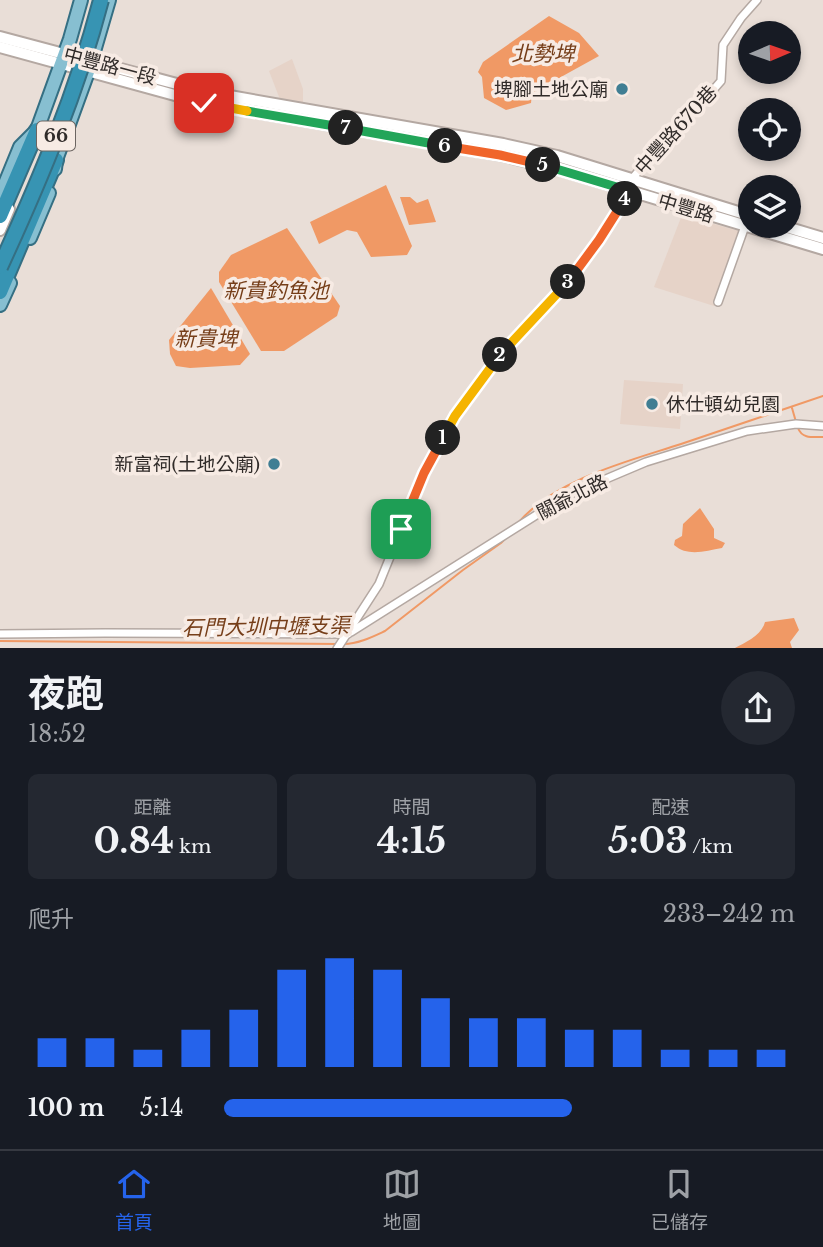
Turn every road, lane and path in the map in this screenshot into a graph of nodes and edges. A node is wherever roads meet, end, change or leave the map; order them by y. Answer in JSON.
{"nodes":[{"id":1,"x":81,"y":0,"type":"edge"},
{"id":2,"x":93,"y":0,"type":"edge"},
{"id":3,"x":101,"y":0,"type":"edge"},
{"id":4,"x":108,"y":0,"type":"edge"},
{"id":5,"x":757,"y":0,"type":"edge"},
{"id":6,"x":0,"y":37,"type":"edge"},
{"id":7,"x":0,"y":47,"type":"edge"},
{"id":8,"x":63,"y":59,"type":"junction"},
{"id":9,"x":90,"y":66,"type":"junction"},
{"id":10,"x":37,"y":130,"type":"junction"},
{"id":11,"x":56,"y":160,"type":"junction"},
{"id":12,"x":631,"y":186,"type":"junction"},
{"id":13,"x":1,"y":206,"type":"edge"},
{"id":14,"x":738,"y":218,"type":"edge"},
{"id":15,"x":0,"y":230,"type":"edge"},
{"id":16,"x":801,"y":231,"type":"edge"},
{"id":17,"x":742,"y":238,"type":"edge"},
{"id":18,"x":794,"y":238,"type":"edge"},
{"id":19,"x":823,"y":238,"type":"edge"},
{"id":20,"x":0,"y":246,"type":"edge"},
{"id":21,"x":823,"y":249,"type":"edge"},
{"id":22,"x":0,"y":267,"type":"edge"},
{"id":23,"x":0,"y":280,"type":"edge"},
{"id":24,"x":0,"y":292,"type":"edge"},
{"id":25,"x":718,"y":302,"type":"dead end"},
{"id":26,"x":0,"y":305,"type":"edge"},
{"id":27,"x":823,"y":426,"type":"edge"},
{"id":28,"x":0,"y":634,"type":"edge"},
{"id":29,"x":348,"y":634,"type":"junction"},
{"id":30,"x":338,"y":648,"type":"edge"}],
"edges":[{"from":1,"to":8,"type":"main road","number":"66"},
{"from":2,"to":20,"type":"highway","number":"66"},
{"from":3,"to":22,"type":"highway","number":"66","bridge":true},
{"from":4,"to":9,"type":"main road","number":"66"},
{"from":5,"to":12,"type":"street","name":"中豐路670巷"},
{"from":6,"to":8,"type":"main road","name":"中豐路一段"},
{"from":7,"to":8,"type":"main road","name":"中豐路一段"},
{"from":8,"to":9,"type":"main road","name":"中豐路一段"},
{"from":8,"to":10,"type":"main road","number":"66"},
{"from":9,"to":11,"type":"main road","number":"66"},
{"from":9,"to":12,"type":"main road","name":"中豐路一段"},
{"from":10,"to":13,"type":"highway"},
{"from":10,"to":15,"type":"main road"},
{"from":11,"to":23,"type":"main road"},
{"from":11,"to":24,"type":"highway"},
{"from":11,"to":26,"type":"main road","number":"66"},
{"from":12,"to":14,"type":"main road","name":"中豐路"},
{"from":12,"to":29,"type":"street","name":"中豐路670巷"},
{"from":16,"to":19,"type":"main road"},
{"from":17,"to":25,"type":"street"},
{"from":18,"to":21,"type":"main road","name":"中豐路"},
{"from":27,"to":29,"type":"street","name":"關爺北路"},
{"from":28,"to":29,"type":"street"},
{"from":29,"to":30,"type":"street","name":"中豐路670巷"}]}
